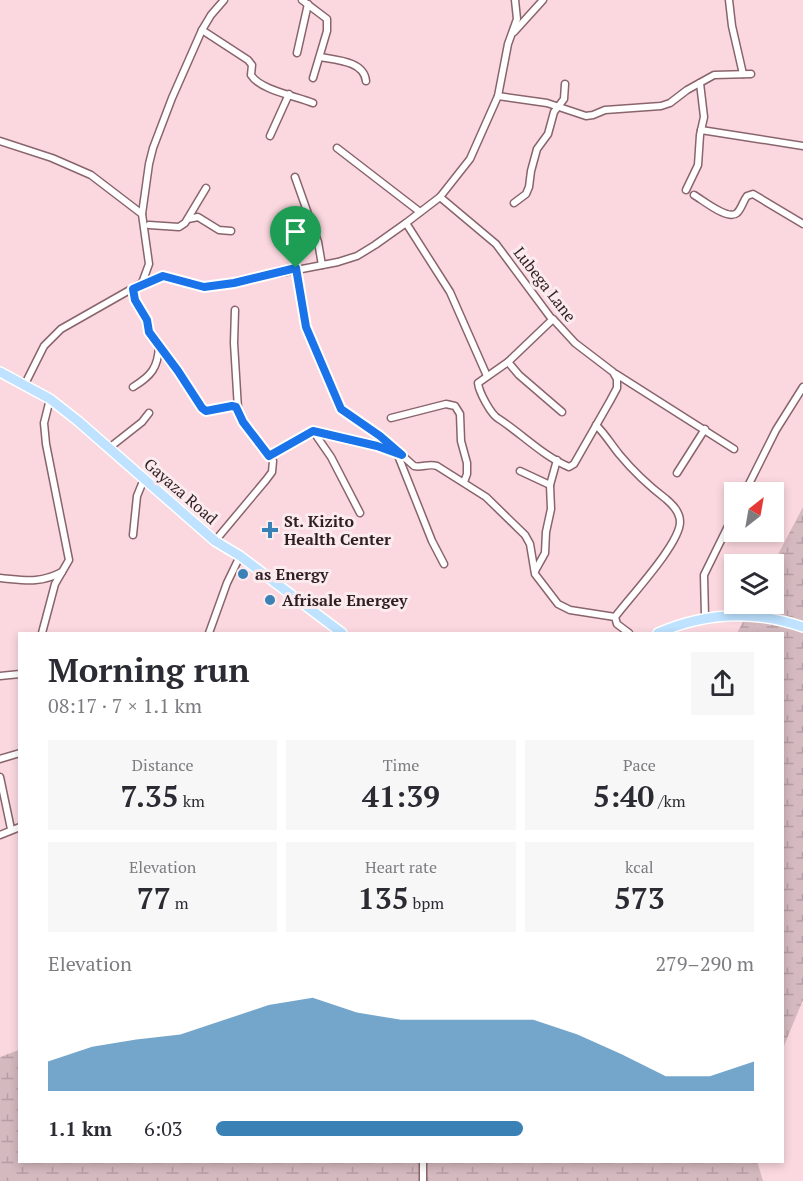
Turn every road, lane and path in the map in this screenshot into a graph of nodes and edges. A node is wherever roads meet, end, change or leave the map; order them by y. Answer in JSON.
{"nodes":[{"id":1,"x":224,"y":0,"type":"edge"},
{"id":2,"x":515,"y":0,"type":"edge"},
{"id":3,"x":543,"y":0,"type":"edge"},
{"id":4,"x":729,"y":0,"type":"edge"},
{"id":5,"x":305,"y":2,"type":"edge"},
{"id":6,"x":202,"y":30,"type":"junction"},
{"id":7,"x":514,"y":33,"type":"junction"},
{"id":8,"x":297,"y":53,"type":"dead end"},
{"id":9,"x":320,"y":57,"type":"junction"},
{"id":10,"x":743,"y":74,"type":"junction"},
{"id":11,"x":751,"y":74,"type":"dead end"},
{"id":12,"x":313,"y":78,"type":"dead end"},
{"id":13,"x":366,"y":81,"type":"dead end"},
{"id":14,"x":700,"y":83,"type":"junction"},
{"id":15,"x":565,"y":84,"type":"dead end"},
{"id":16,"x":289,"y":94,"type":"junction"},
{"id":17,"x":498,"y":96,"type":"junction"},
{"id":18,"x":313,"y":103,"type":"dead end"},
{"id":19,"x":559,"y":108,"type":"junction"},
{"id":20,"x":701,"y":129,"type":"junction"},
{"id":21,"x":270,"y":136,"type":"dead end"},
{"id":22,"x":0,"y":141,"type":"edge"},
{"id":23,"x":803,"y":146,"type":"edge"},
{"id":24,"x":338,"y":148,"type":"dead end"},
{"id":25,"x":295,"y":177,"type":"dead end"},
{"id":26,"x":206,"y":188,"type":"dead end"},
{"id":27,"x":686,"y":190,"type":"dead end"},
{"id":28,"x":694,"y":195,"type":"dead end"},
{"id":29,"x":440,"y":197,"type":"junction"},
{"id":30,"x":514,"y":203,"type":"dead end"},
{"id":31,"x":420,"y":212,"type":"junction"},
{"id":32,"x":142,"y":214,"type":"junction"},
{"id":33,"x":188,"y":219,"type":"junction"},
{"id":34,"x":406,"y":223,"type":"junction"},
{"id":35,"x":803,"y":224,"type":"edge"},
{"id":36,"x":149,"y":225,"type":"dead end"},
{"id":37,"x":231,"y":231,"type":"dead end"},
{"id":38,"x":322,"y":265,"type":"junction"},
{"id":39,"x":296,"y":268,"type":"junction"},
{"id":40,"x":142,"y":283,"type":"junction"},
{"id":41,"x":133,"y":289,"type":"junction"},
{"id":42,"x":235,"y":310,"type":"dead end"},
{"id":43,"x":554,"y":319,"type":"junction"},
{"id":44,"x":159,"y":346,"type":"junction"},
{"id":45,"x":508,"y":362,"type":"junction"},
{"id":46,"x":0,"y":372,"type":"edge"},
{"id":47,"x":613,"y":372,"type":"junction"},
{"id":48,"x":487,"y":376,"type":"junction"},
{"id":49,"x":25,"y":384,"type":"junction"},
{"id":50,"x":133,"y":387,"type":"dead end"},
{"id":51,"x":803,"y":387,"type":"edge"},
{"id":52,"x":50,"y":399,"type":"junction"},
{"id":53,"x":238,"y":409,"type":"junction"},
{"id":54,"x":562,"y":412,"type":"dead end"},
{"id":55,"x":149,"y":413,"type":"dead end"},
{"id":56,"x":391,"y":418,"type":"dead end"},
{"id":57,"x":596,"y":425,"type":"junction"},
{"id":58,"x":705,"y":429,"type":"junction"},
{"id":59,"x":313,"y":431,"type":"junction"},
{"id":60,"x":109,"y":448,"type":"junction"},
{"id":61,"x":734,"y":448,"type":"dead end"},
{"id":62,"x":399,"y":454,"type":"junction"},
{"id":63,"x":269,"y":456,"type":"junction"},
{"id":64,"x":557,"y":460,"type":"junction"},
{"id":65,"x":520,"y":471,"type":"dead end"},
{"id":66,"x":677,"y":473,"type":"dead end"},
{"id":67,"x":144,"y":479,"type":"junction"},
{"id":68,"x":464,"y":482,"type":"junction"},
{"id":69,"x":751,"y":482,"type":"edge"},
{"id":70,"x":550,"y":485,"type":"junction"},
{"id":71,"x":360,"y":513,"type":"dead end"},
{"id":72,"x":724,"y":534,"type":"edge"},
{"id":73,"x":133,"y":535,"type":"dead end"},
{"id":74,"x":215,"y":541,"type":"junction"},
{"id":75,"x":240,"y":556,"type":"junction"},
{"id":76,"x":444,"y":564,"type":"dead end"},
{"id":77,"x":535,"y":571,"type":"junction"},
{"id":78,"x":62,"y":572,"type":"junction"},
{"id":79,"x":0,"y":578,"type":"edge"},
{"id":80,"x":615,"y":617,"type":"junction"},
{"id":81,"x":705,"y":617,"type":"junction"},
{"id":82,"x":802,"y":626,"type":"edge"},
{"id":83,"x":42,"y":632,"type":"edge"},
{"id":84,"x":209,"y":632,"type":"edge"},
{"id":85,"x":341,"y":632,"type":"edge"},
{"id":86,"x":628,"y":632,"type":"edge"},
{"id":87,"x":661,"y":632,"type":"edge"},
{"id":88,"x":18,"y":675,"type":"edge"},
{"id":89,"x":0,"y":676,"type":"edge"},
{"id":90,"x":18,"y":754,"type":"edge"},
{"id":91,"x":0,"y":759,"type":"edge"},
{"id":92,"x":0,"y":777,"type":"edge"},
{"id":93,"x":18,"y":827,"type":"edge"},
{"id":94,"x":11,"y":829,"type":"junction"},
{"id":95,"x":0,"y":835,"type":"edge"},
{"id":96,"x":423,"y":1163,"type":"edge"},
{"id":97,"x":423,"y":1181,"type":"edge"}],
"edges":[{"from":1,"to":6,"type":"street"},
{"from":2,"to":7,"type":"street"},
{"from":3,"to":7,"type":"street"},
{"from":4,"to":10,"type":"street"},
{"from":5,"to":8,"type":"street"},
{"from":5,"to":9,"type":"street"},
{"from":6,"to":16,"type":"street"},
{"from":6,"to":32,"type":"street"},
{"from":7,"to":17,"type":"street"},
{"from":9,"to":12,"type":"street"},
{"from":9,"to":13,"type":"street"},
{"from":10,"to":11,"type":"street"},
{"from":10,"to":14,"type":"street"},
{"from":14,"to":19,"type":"street"},
{"from":14,"to":20,"type":"street"},
{"from":15,"to":19,"type":"street"},
{"from":16,"to":18,"type":"street"},
{"from":16,"to":21,"type":"street"},
{"from":17,"to":19,"type":"street"},
{"from":17,"to":29,"type":"street"},
{"from":19,"to":30,"type":"street"},
{"from":20,"to":23,"type":"street"},
{"from":20,"to":27,"type":"street"},
{"from":22,"to":32,"type":"street"},
{"from":24,"to":31,"type":"street"},
{"from":25,"to":38,"type":"street"},
{"from":26,"to":33,"type":"street"},
{"from":28,"to":35,"type":"street"},
{"from":29,"to":31,"type":"street"},
{"from":29,"to":43,"type":"street","name":"Lubega Lane"},
{"from":31,"to":34,"type":"street"},
{"from":32,"to":40,"type":"street"},
{"from":33,"to":36,"type":"street"},
{"from":33,"to":37,"type":"street"},
{"from":34,"to":38,"type":"street"},
{"from":34,"to":48,"type":"street"},
{"from":38,"to":39,"type":"street"},
{"from":39,"to":40,"type":"street"},
{"from":39,"to":62,"type":"street"},
{"from":40,"to":41,"type":"street"},
{"from":41,"to":44,"type":"street"},
{"from":41,"to":49,"type":"street"},
{"from":42,"to":53,"type":"street"},
{"from":43,"to":45,"type":"street"},
{"from":43,"to":47,"type":"street","name":"Lubega Lane"},
{"from":44,"to":50,"type":"street"},
{"from":44,"to":53,"type":"street"},
{"from":45,"to":48,"type":"street"},
{"from":45,"to":54,"type":"street"},
{"from":46,"to":49,"type":"main road","name":"Gayaza Road"},
{"from":47,"to":57,"type":"street"},
{"from":47,"to":58,"type":"street","name":"Lubega Lane"},
{"from":48,"to":64,"type":"street"},
{"from":49,"to":52,"type":"main road","name":"Gayaza Road"},
{"from":51,"to":69,"type":"street"},
{"from":52,"to":60,"type":"main road","name":"Gayaza Road"},
{"from":52,"to":78,"type":"street"},
{"from":53,"to":63,"type":"street"},
{"from":55,"to":60,"type":"street"},
{"from":56,"to":68,"type":"street"},
{"from":57,"to":64,"type":"street"},
{"from":57,"to":80,"type":"street"},
{"from":58,"to":61,"type":"street","name":"Lubega Lane"},
{"from":58,"to":66,"type":"street"},
{"from":59,"to":62,"type":"street"},
{"from":59,"to":63,"type":"street"},
{"from":59,"to":71,"type":"street"},
{"from":60,"to":67,"type":"main road","name":"Gayaza Road"},
{"from":62,"to":68,"type":"street"},
{"from":62,"to":76,"type":"street"},
{"from":63,"to":74,"type":"street"},
{"from":64,"to":70,"type":"street"},
{"from":65,"to":70,"type":"street"},
{"from":67,"to":73,"type":"street"},
{"from":67,"to":74,"type":"main road","name":"Gayaza Road"},
{"from":68,"to":77,"type":"street"},
{"from":70,"to":77,"type":"street"},
{"from":72,"to":81,"type":"street"},
{"from":74,"to":75,"type":"main road","name":"Gayaza Road"},
{"from":75,"to":84,"type":"street"},
{"from":75,"to":85,"type":"main road","name":"Gayaza Road"},
{"from":77,"to":80,"type":"street"},
{"from":78,"to":79,"type":"street"},
{"from":78,"to":83,"type":"street"},
{"from":80,"to":86,"type":"street"},
{"from":81,"to":82,"type":"main road"},
{"from":81,"to":87,"type":"main road"},
{"from":88,"to":89,"type":"street"},
{"from":90,"to":91,"type":"street"},
{"from":92,"to":94,"type":"street"},
{"from":93,"to":94,"type":"street"},
{"from":94,"to":95,"type":"street"},
{"from":96,"to":97,"type":"street"}]}
